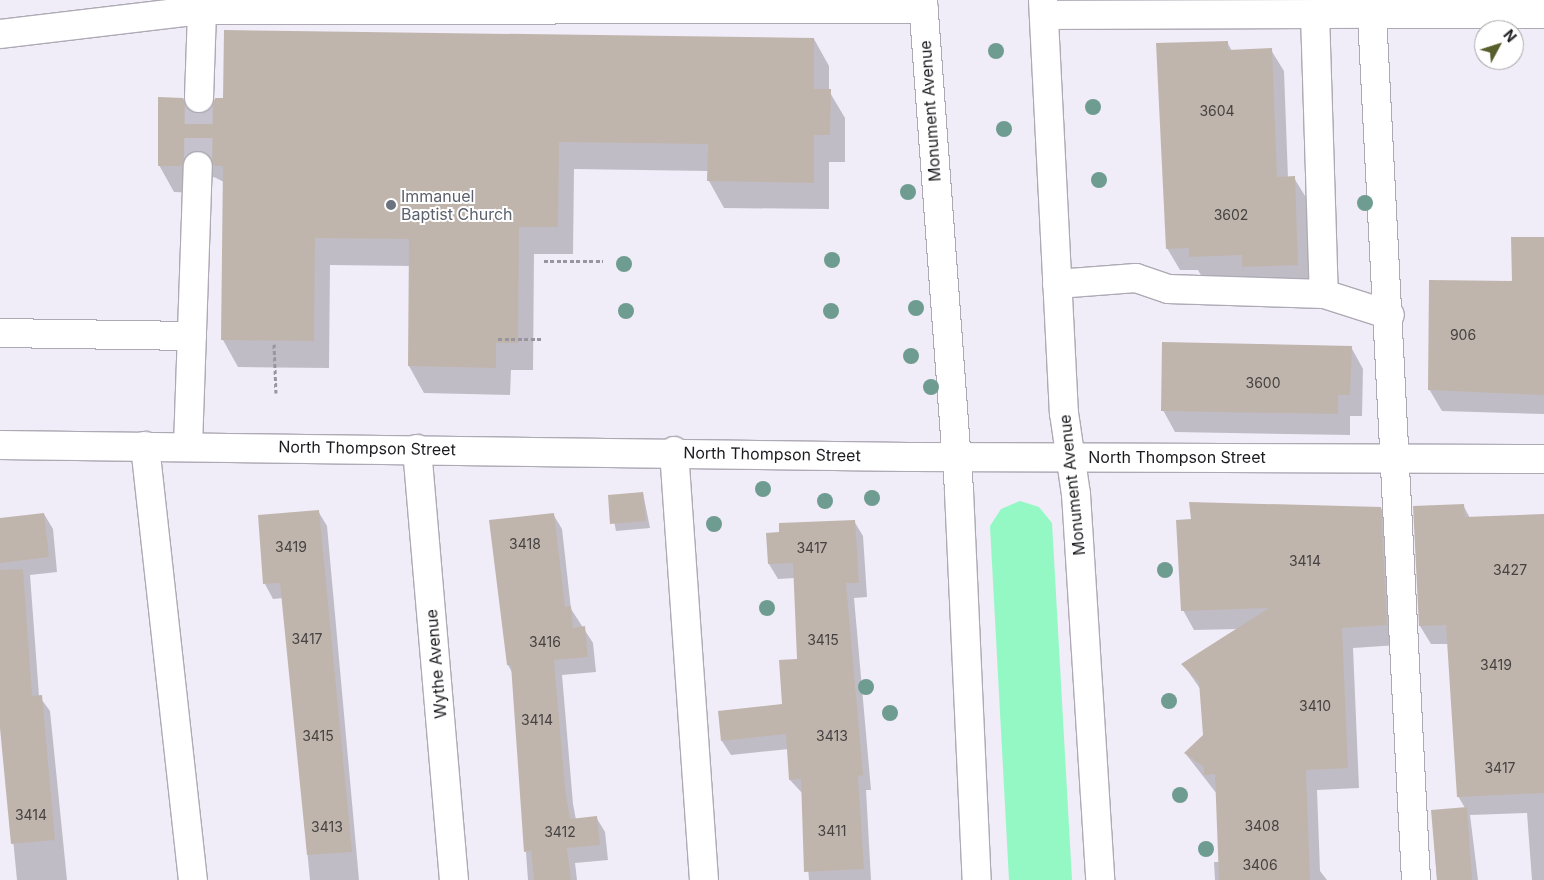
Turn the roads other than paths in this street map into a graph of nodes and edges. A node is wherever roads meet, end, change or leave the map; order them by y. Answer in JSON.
{"nodes":[{"id":1,"x":923,"y":5,"type":"edge"},
{"id":2,"x":1043,"y":8,"type":"edge"},
{"id":3,"x":202,"y":10,"type":"junction"},
{"id":4,"x":1315,"y":14,"type":"junction"},
{"id":5,"x":1372,"y":14,"type":"junction"},
{"id":6,"x":1544,"y":14,"type":"edge"},
{"id":7,"x":0,"y":34,"type":"edge"},
{"id":8,"x":199,"y":98,"type":"tunnel mouth"},
{"id":9,"x":198,"y":166,"type":"tunnel mouth"},
{"id":10,"x":1057,"y":284,"type":"junction"},
{"id":11,"x":1324,"y":294,"type":"junction"},
{"id":12,"x":1390,"y":315,"type":"junction"},
{"id":13,"x":0,"y":333,"type":"edge"},
{"id":14,"x":192,"y":336,"type":"junction"},
{"id":15,"x":0,"y":445,"type":"edge"},
{"id":16,"x":146,"y":446,"type":"junction"},
{"id":17,"x":188,"y":446,"type":"junction"},
{"id":18,"x":417,"y":449,"type":"junction"},
{"id":19,"x":674,"y":451,"type":"junction"},
{"id":20,"x":956,"y":457,"type":"junction"},
{"id":21,"x":1394,"y":457,"type":"junction"},
{"id":22,"x":1071,"y":458,"type":"junction"},
{"id":23,"x":1544,"y":459,"type":"edge"},
{"id":24,"x":193,"y":880,"type":"edge"},
{"id":25,"x":454,"y":880,"type":"edge"},
{"id":26,"x":704,"y":880,"type":"edge"},
{"id":27,"x":977,"y":880,"type":"edge"},
{"id":28,"x":1100,"y":880,"type":"edge"},
{"id":29,"x":1416,"y":880,"type":"edge"}],
"edges":[{"from":1,"to":3,"type":"street"},
{"from":1,"to":20,"type":"street","name":"Monument Avenue"},
{"from":2,"to":4,"type":"street"},
{"from":2,"to":10,"type":"street","name":"Monument Avenue"},
{"from":3,"to":7,"type":"street"},
{"from":3,"to":8,"type":"street"},
{"from":4,"to":5,"type":"street"},
{"from":4,"to":11,"type":"street"},
{"from":5,"to":6,"type":"street"},
{"from":5,"to":12,"type":"street"},
{"from":9,"to":14,"type":"street"},
{"from":10,"to":11,"type":"street"},
{"from":10,"to":22,"type":"street","name":"Monument Avenue"},
{"from":11,"to":12,"type":"street"},
{"from":12,"to":21,"type":"street"},
{"from":13,"to":14,"type":"street"},
{"from":14,"to":17,"type":"street"},
{"from":15,"to":16,"type":"street","name":"North Thompson Street"},
{"from":16,"to":17,"type":"street","name":"North Thompson Street"},
{"from":16,"to":24,"type":"street"},
{"from":17,"to":18,"type":"street","name":"North Thompson Street"},
{"from":18,"to":19,"type":"street","name":"North Thompson Street"},
{"from":18,"to":25,"type":"street","name":"Wythe Avenue"},
{"from":19,"to":20,"type":"street","name":"North Thompson Street"},
{"from":19,"to":26,"type":"street"},
{"from":20,"to":22,"type":"street","name":"North Thompson Street"},
{"from":20,"to":27,"type":"street","name":"Monument Avenue"},
{"from":21,"to":22,"type":"street","name":"North Thompson Street"},
{"from":21,"to":23,"type":"street","name":"North Thompson Street"},
{"from":21,"to":29,"type":"street"},
{"from":22,"to":28,"type":"street","name":"Monument Avenue"}]}
